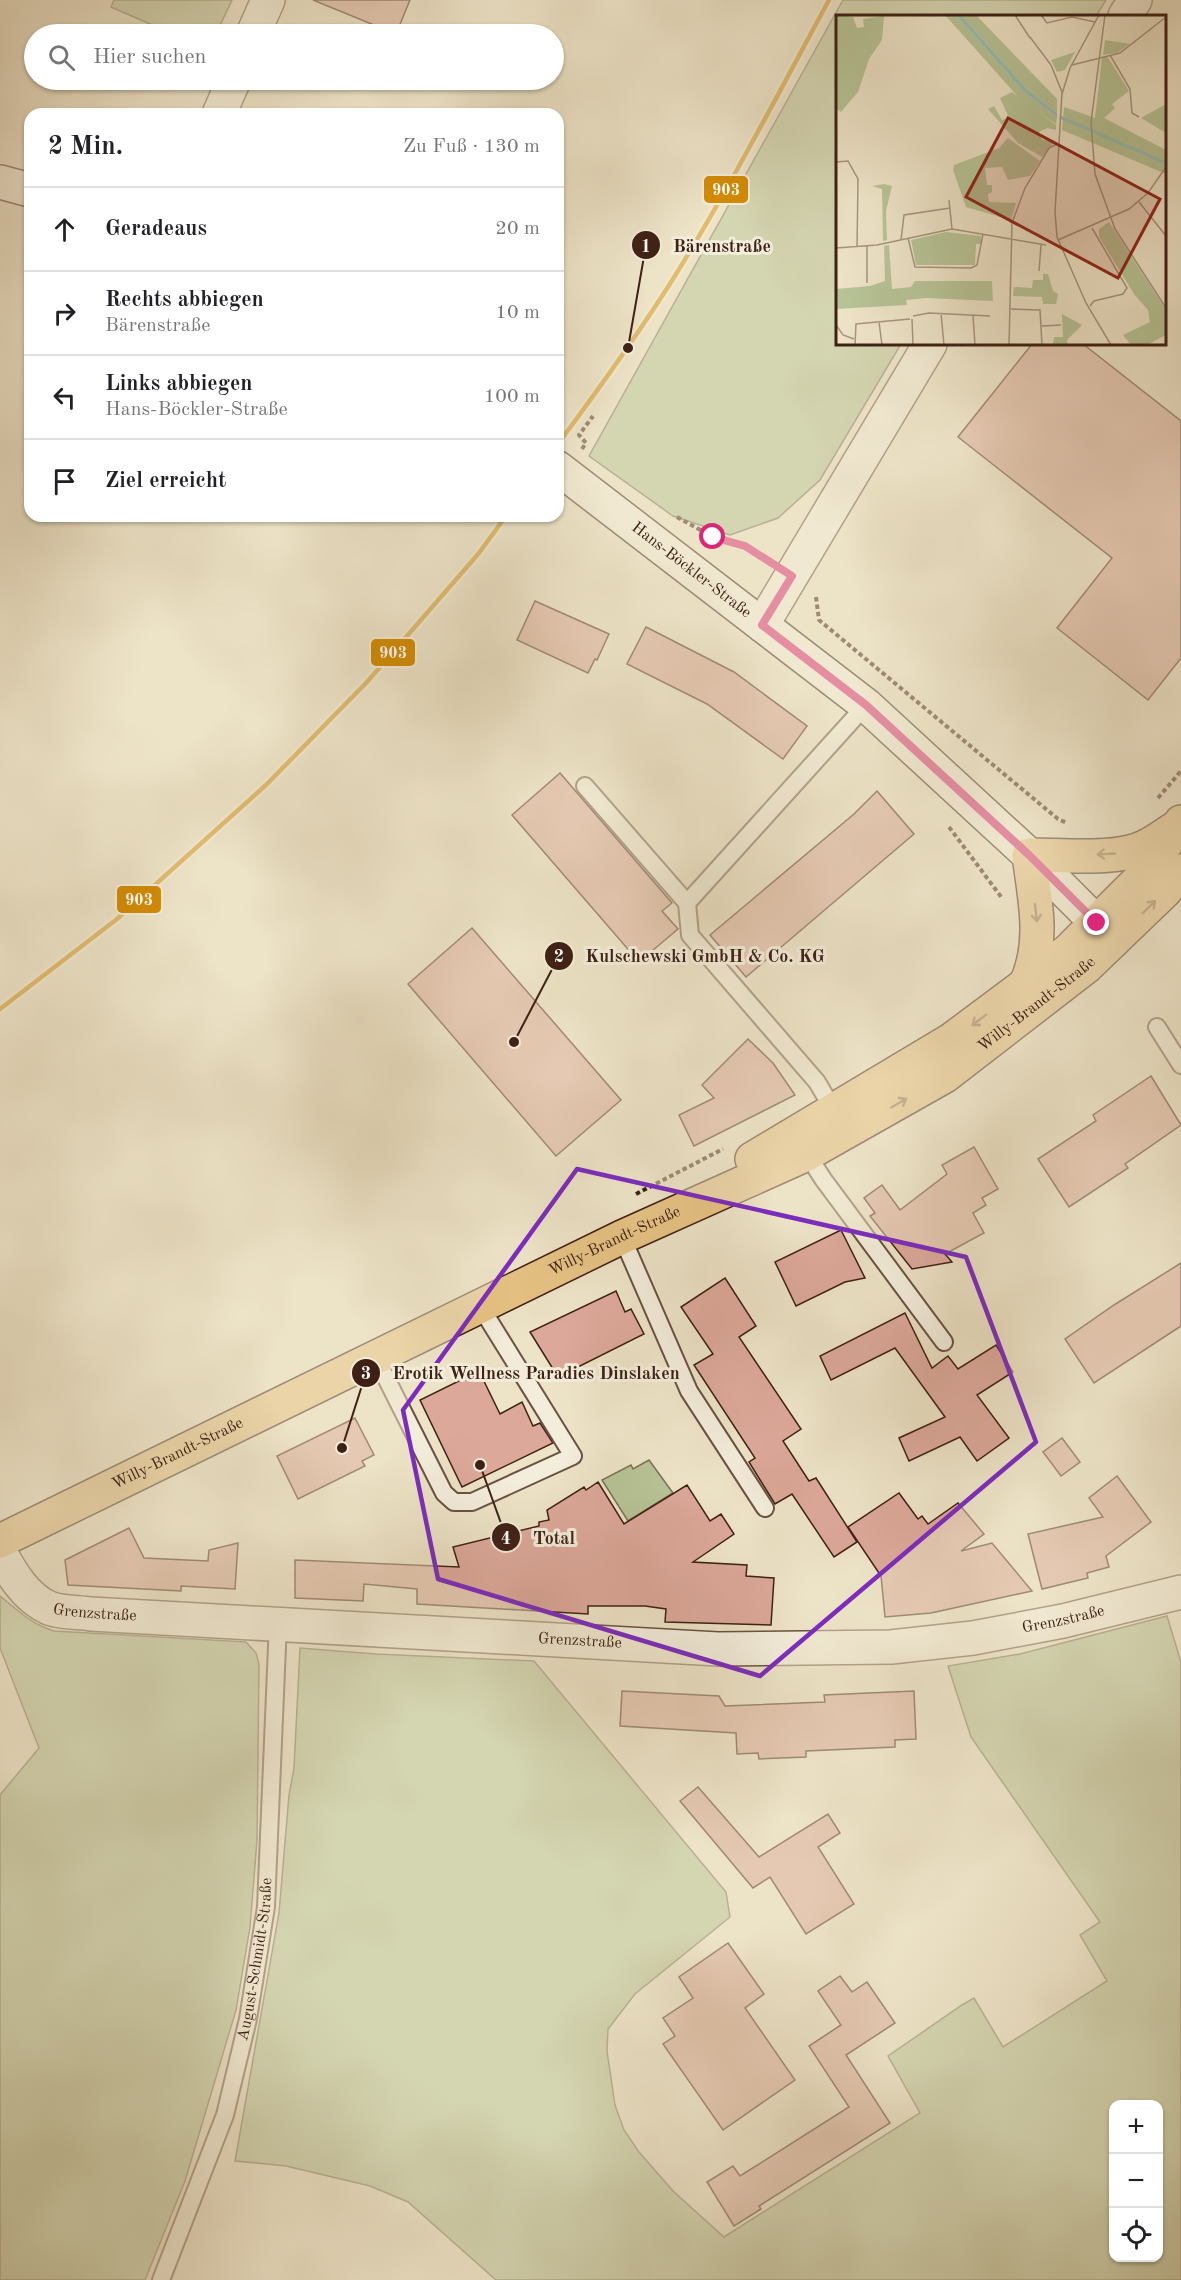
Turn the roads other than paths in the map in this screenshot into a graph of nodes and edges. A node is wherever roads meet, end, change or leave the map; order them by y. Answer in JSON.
{"nodes":[{"id":1,"x":268,"y":0,"type":"edge"},
{"id":2,"x":1135,"y":0,"type":"edge"},
{"id":3,"x":1126,"y":15,"type":"edge"},
{"id":4,"x":257,"y":24,"type":"edge"},
{"id":5,"x":230,"y":90,"type":"edge"},
{"id":6,"x":222,"y":108,"type":"edge"},
{"id":7,"x":0,"y":182,"type":"edge"},
{"id":8,"x":24,"y":188,"type":"edge"},
{"id":9,"x":929,"y":345,"type":"edge"},
{"id":10,"x":564,"y":473,"type":"edge"},
{"id":11,"x":762,"y":625,"type":"junction"},
{"id":12,"x":866,"y":705,"type":"junction"},
{"id":13,"x":585,"y":786,"type":"dead end"},
{"id":14,"x":1180,"y":824,"type":"edge"},
{"id":15,"x":1029,"y":855,"type":"junction"},
{"id":16,"x":1181,"y":871,"type":"edge"},
{"id":17,"x":687,"y":903,"type":"junction"},
{"id":18,"x":1106,"y":931,"type":"junction"},
{"id":19,"x":1026,"y":984,"type":"junction"},
{"id":20,"x":1157,"y":1027,"type":"dead end"},
{"id":21,"x":1181,"y":1065,"type":"edge"},
{"id":22,"x":841,"y":1121,"type":"junction"},
{"id":23,"x":807,"y":1154,"type":"junction"},
{"id":24,"x":622,"y":1238,"type":"junction"},
{"id":25,"x":480,"y":1306,"type":"junction"},
{"id":26,"x":944,"y":1342,"type":"dead end"},
{"id":27,"x":376,"y":1358,"type":"junction"},
{"id":28,"x":765,"y":1508,"type":"dead end"},
{"id":29,"x":0,"y":1541,"type":"edge"},
{"id":30,"x":0,"y":1552,"type":"edge"},
{"id":31,"x":1181,"y":1592,"type":"edge"},
{"id":32,"x":278,"y":1623,"type":"junction"},
{"id":33,"x":161,"y":2280,"type":"edge"}],
"edges":[{"from":1,"to":4,"type":"street"},
{"from":2,"to":3,"type":"street"},
{"from":5,"to":6,"type":"street"},
{"from":7,"to":8,"type":"street"},
{"from":9,"to":11,"type":"street"},
{"from":10,"to":11,"type":"street","name":"Hans-Böckler-Straße"},
{"from":11,"to":12,"type":"street","name":"Hans-Böckler-Straße"},
{"from":12,"to":15,"type":"street","name":"Hans-Böckler-Straße"},
{"from":12,"to":17,"type":"lane"},
{"from":13,"to":17,"type":"lane"},
{"from":14,"to":15,"type":"main road","one_way":true},
{"from":14,"to":18,"type":"main road","name":"Willy-Brandt-Straße"},
{"from":15,"to":18,"type":"street","name":"Hans-Böckler-Straße"},
{"from":15,"to":19,"type":"main road","one_way":true},
{"from":18,"to":16,"type":"main road","name":"Willy-Brandt-Straße","one_way":true},
{"from":17,"to":22,"type":"lane"},
{"from":18,"to":19,"type":"main road","name":"Willy-Brandt-Straße"},
{"from":22,"to":18,"type":"main road","name":"Willy-Brandt-Straße","one_way":true},
{"from":19,"to":22,"type":"main road","name":"Willy-Brandt-Straße","one_way":true},
{"from":20,"to":21,"type":"lane"},
{"from":22,"to":23,"type":"main road","name":"Willy-Brandt-Straße"},
{"from":22,"to":24,"type":"main road"},
{"from":23,"to":24,"type":"main road","name":"Willy-Brandt-Straße"},
{"from":23,"to":26,"type":"lane"},
{"from":24,"to":25,"type":"main road","name":"Willy-Brandt-Straße"},
{"from":24,"to":28,"type":"lane"},
{"from":25,"to":27,"type":"main road","name":"Willy-Brandt-Straße"},
{"from":25,"to":27,"type":"lane"},
{"from":27,"to":29,"type":"main road","name":"Willy-Brandt-Straße"},
{"from":30,"to":32,"type":"street","name":"Grenzstraße"},
{"from":31,"to":32,"type":"street","name":"Grenzstraße"},
{"from":32,"to":33,"type":"lane","name":"August-Schmidt-Straße"}]}
